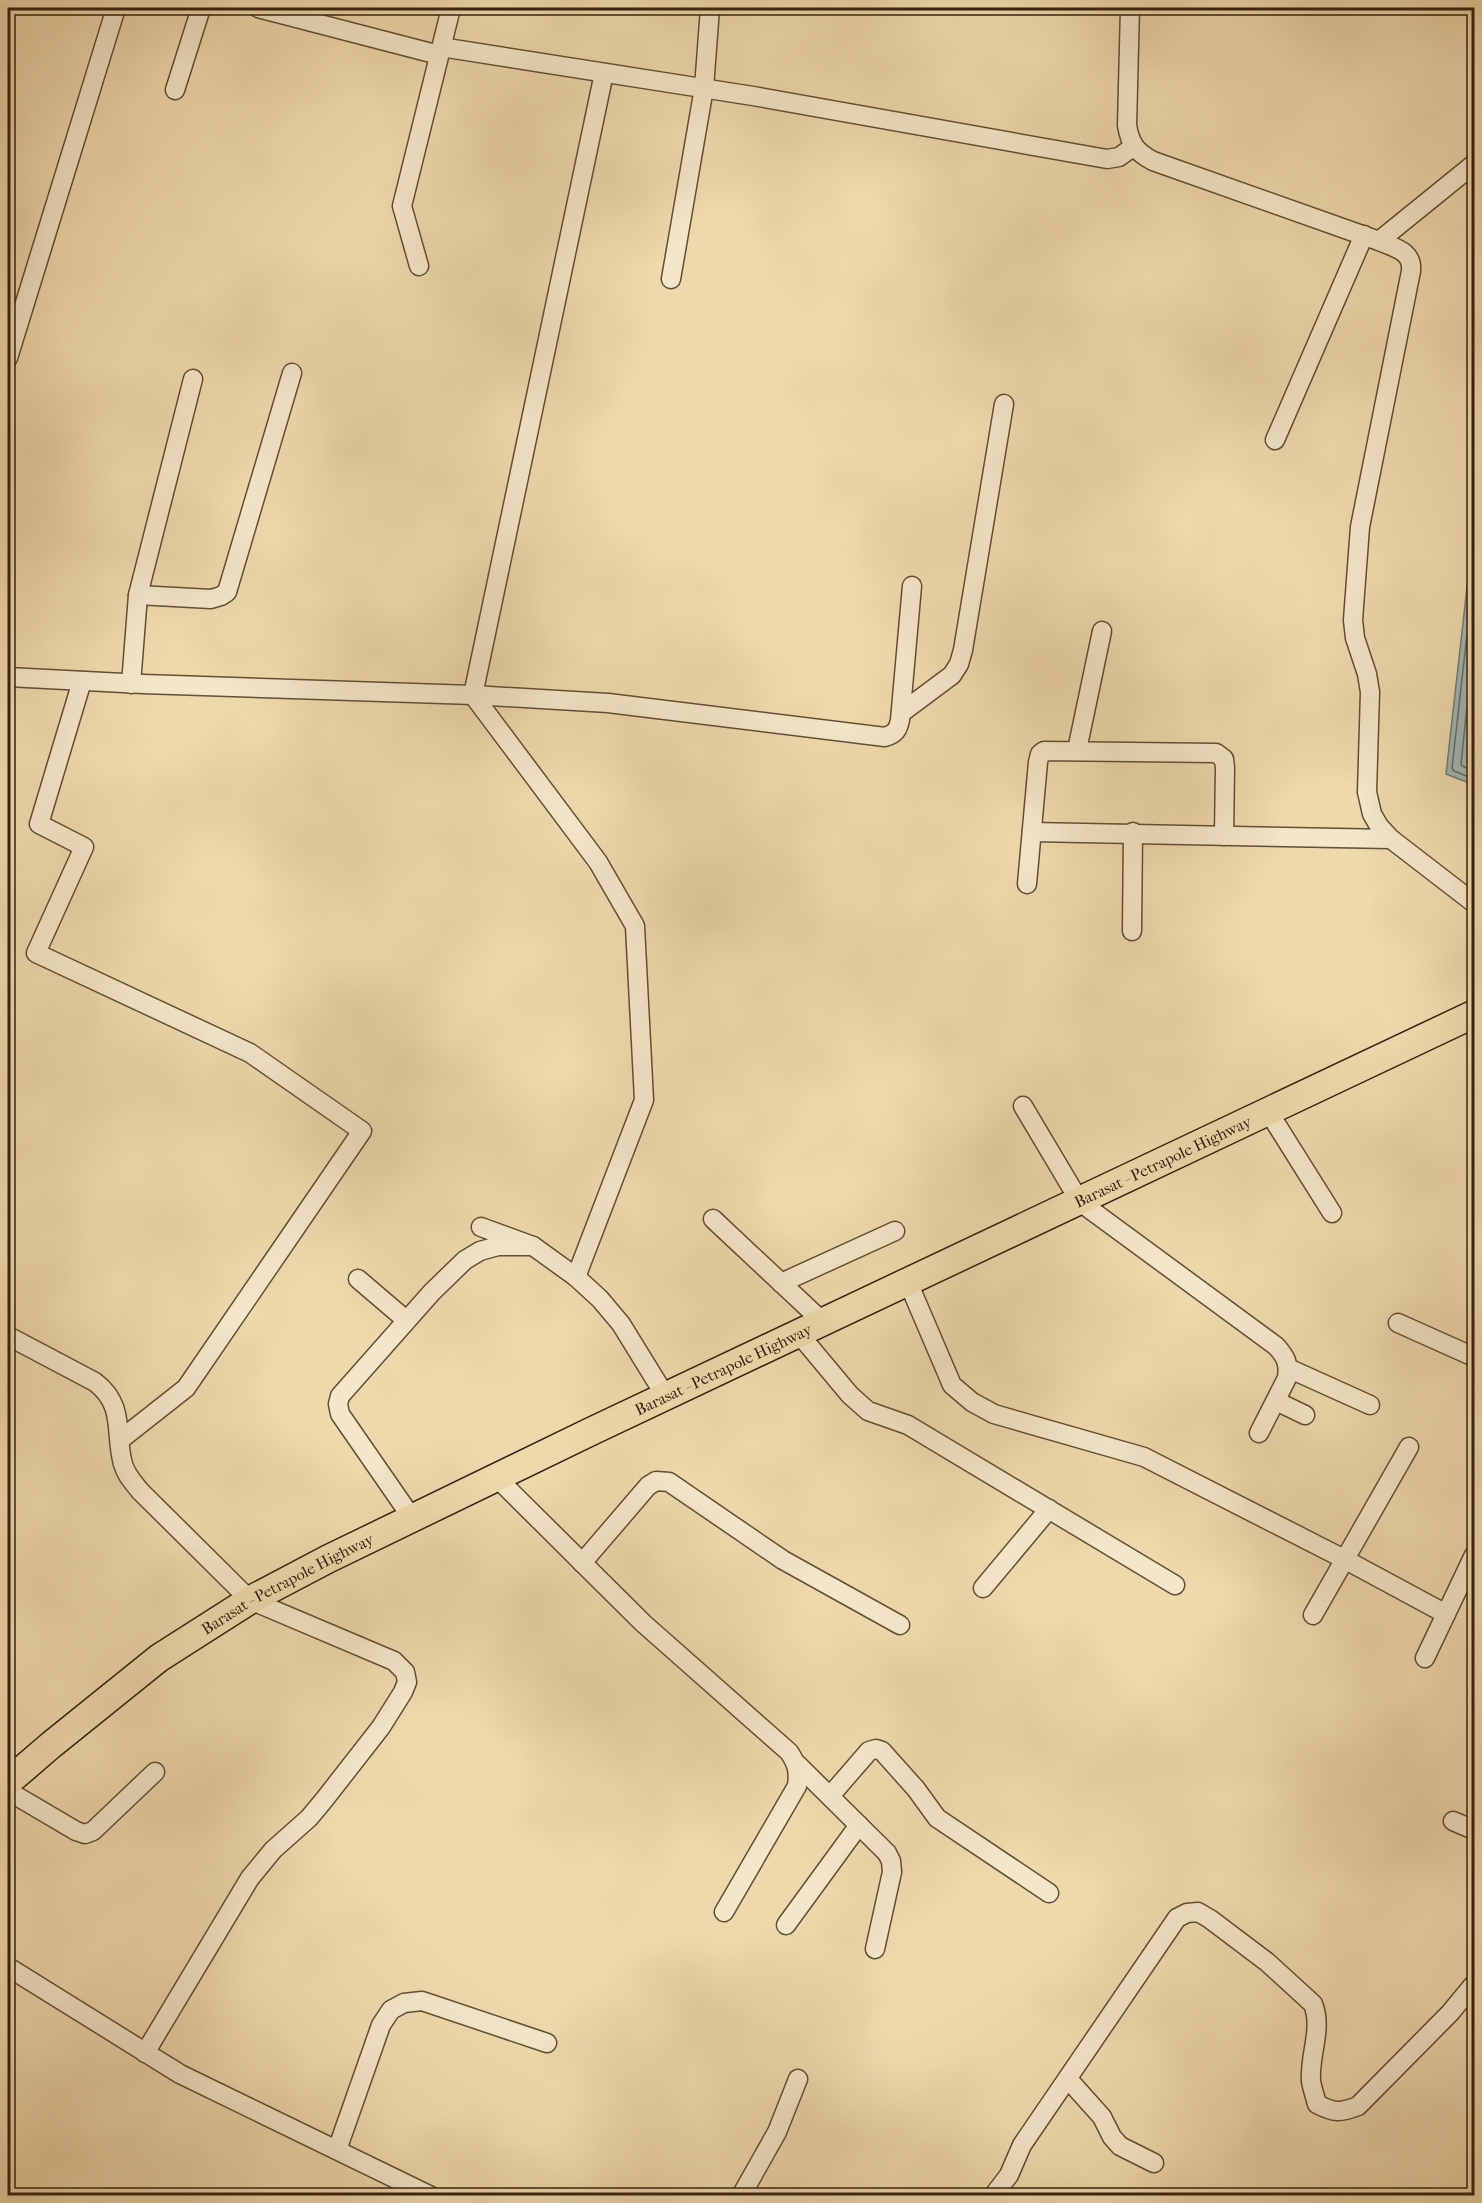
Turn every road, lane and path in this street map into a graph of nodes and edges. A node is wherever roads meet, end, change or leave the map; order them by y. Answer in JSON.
{"nodes":[{"id":1,"x":116,"y":8,"type":"edge"},
{"id":2,"x":201,"y":8,"type":"edge"},
{"id":3,"x":258,"y":8,"type":"edge"},
{"id":4,"x":451,"y":8,"type":"edge"},
{"id":5,"x":710,"y":8,"type":"edge"},
{"id":6,"x":1130,"y":8,"type":"edge"},
{"id":7,"x":280,"y":10,"type":"edge"},
{"id":8,"x":440,"y":51,"type":"junction"},
{"id":9,"x":604,"y":72,"type":"junction"},
{"id":10,"x":704,"y":88,"type":"junction"},
{"id":11,"x":175,"y":90,"type":"dead end"},
{"id":12,"x":1133,"y":147,"type":"junction"},
{"id":13,"x":1474,"y":164,"type":"edge"},
{"id":14,"x":1372,"y":238,"type":"junction"},
{"id":15,"x":419,"y":266,"type":"dead end"},
{"id":16,"x":671,"y":279,"type":"dead end"},
{"id":17,"x":8,"y":358,"type":"edge"},
{"id":18,"x":292,"y":373,"type":"dead end"},
{"id":19,"x":193,"y":379,"type":"dead end"},
{"id":20,"x":1004,"y":404,"type":"dead end"},
{"id":21,"x":1275,"y":440,"type":"dead end"},
{"id":22,"x":912,"y":586,"type":"dead end"},
{"id":23,"x":138,"y":595,"type":"junction"},
{"id":24,"x":1102,"y":631,"type":"dead end"},
{"id":25,"x":8,"y":677,"type":"edge"},
{"id":26,"x":82,"y":681,"type":"junction"},
{"id":27,"x":131,"y":684,"type":"junction"},
{"id":28,"x":473,"y":695,"type":"junction"},
{"id":29,"x":901,"y":713,"type":"junction"},
{"id":30,"x":1077,"y":750,"type":"junction"},
{"id":31,"x":1032,"y":832,"type":"junction"},
{"id":32,"x":1132,"y":832,"type":"junction"},
{"id":33,"x":1224,"y":836,"type":"junction"},
{"id":34,"x":1391,"y":839,"type":"junction"},
{"id":35,"x":1027,"y":884,"type":"dead end"},
{"id":36,"x":1474,"y":903,"type":"edge"},
{"id":37,"x":1132,"y":931,"type":"dead end"},
{"id":38,"x":1474,"y":1014,"type":"edge"},
{"id":39,"x":1023,"y":1106,"type":"dead end"},
{"id":40,"x":1268,"y":1111,"type":"junction"},
{"id":41,"x":1080,"y":1202,"type":"junction"},
{"id":42,"x":1332,"y":1213,"type":"dead end"},
{"id":43,"x":713,"y":1219,"type":"dead end"},
{"id":44,"x":481,"y":1227,"type":"dead end"},
{"id":45,"x":895,"y":1231,"type":"dead end"},
{"id":46,"x":533,"y":1246,"type":"junction"},
{"id":47,"x":576,"y":1277,"type":"junction"},
{"id":48,"x":358,"y":1279,"type":"dead end"},
{"id":49,"x":908,"y":1282,"type":"junction"},
{"id":50,"x":781,"y":1283,"type":"junction"},
{"id":51,"x":406,"y":1320,"type":"junction"},
{"id":52,"x":824,"y":1323,"type":"junction"},
{"id":53,"x":1398,"y":1323,"type":"dead end"},
{"id":54,"x":799,"y":1334,"type":"junction"},
{"id":55,"x":8,"y":1336,"type":"edge"},
{"id":56,"x":1474,"y":1357,"type":"edge"},
{"id":57,"x":1288,"y":1368,"type":"junction"},
{"id":58,"x":666,"y":1397,"type":"junction"},
{"id":59,"x":1276,"y":1401,"type":"junction"},
{"id":60,"x":1370,"y":1405,"type":"dead end"},
{"id":61,"x":1305,"y":1415,"type":"dead end"},
{"id":62,"x":1259,"y":1432,"type":"dead end"},
{"id":63,"x":120,"y":1440,"type":"junction"},
{"id":64,"x":1409,"y":1447,"type":"dead end"},
{"id":65,"x":497,"y":1478,"type":"junction"},
{"id":66,"x":1049,"y":1509,"type":"junction"},
{"id":67,"x":412,"y":1518,"type":"junction"},
{"id":68,"x":1474,"y":1555,"type":"edge"},
{"id":69,"x":1344,"y":1559,"type":"junction"},
{"id":70,"x":582,"y":1563,"type":"junction"},
{"id":71,"x":1174,"y":1585,"type":"dead end"},
{"id":72,"x":983,"y":1588,"type":"dead end"},
{"id":73,"x":250,"y":1600,"type":"junction"},
{"id":74,"x":1446,"y":1614,"type":"junction"},
{"id":75,"x":1313,"y":1615,"type":"dead end"},
{"id":76,"x":900,"y":1625,"type":"dead end"},
{"id":77,"x":1425,"y":1658,"type":"dead end"},
{"id":78,"x":797,"y":1764,"type":"junction"},
{"id":79,"x":155,"y":1772,"type":"dead end"},
{"id":80,"x":8,"y":1782,"type":"edge"},
{"id":81,"x":8,"y":1791,"type":"edge"},
{"id":82,"x":830,"y":1796,"type":"junction"},
{"id":83,"x":1453,"y":1821,"type":"dead end"},
{"id":84,"x":859,"y":1825,"type":"junction"},
{"id":85,"x":1474,"y":1830,"type":"edge"},
{"id":86,"x":1049,"y":1893,"type":"dead end"},
{"id":87,"x":724,"y":1912,"type":"dead end"},
{"id":88,"x":786,"y":1925,"type":"dead end"},
{"id":89,"x":875,"y":1949,"type":"dead end"},
{"id":90,"x":8,"y":1968,"type":"edge"},
{"id":91,"x":1474,"y":1984,"type":"edge"},
{"id":92,"x":547,"y":2043,"type":"dead end"},
{"id":93,"x":145,"y":2053,"type":"junction"},
{"id":94,"x":798,"y":2079,"type":"dead end"},
{"id":95,"x":1068,"y":2079,"type":"junction"},
{"id":96,"x":337,"y":2150,"type":"junction"},
{"id":97,"x":1154,"y":2163,"type":"dead end"},
{"id":98,"x":431,"y":2196,"type":"edge"},
{"id":99,"x":741,"y":2196,"type":"edge"},
{"id":100,"x":993,"y":2196,"type":"edge"}],
"edges":[{"from":1,"to":17,"type":"street"},
{"from":2,"to":11,"type":"street"},
{"from":3,"to":7,"type":"street"},
{"from":4,"to":8,"type":"street"},
{"from":5,"to":10,"type":"street"},
{"from":6,"to":12,"type":"street"},
{"from":7,"to":8,"type":"street"},
{"from":8,"to":9,"type":"street"},
{"from":8,"to":15,"type":"street"},
{"from":9,"to":10,"type":"street"},
{"from":9,"to":28,"type":"street"},
{"from":10,"to":12,"type":"street"},
{"from":10,"to":16,"type":"street"},
{"from":12,"to":14,"type":"street"},
{"from":13,"to":14,"type":"street"},
{"from":14,"to":21,"type":"street"},
{"from":14,"to":34,"type":"street"},
{"from":18,"to":23,"type":"street"},
{"from":19,"to":23,"type":"street"},
{"from":20,"to":29,"type":"street"},
{"from":22,"to":29,"type":"street"},
{"from":23,"to":27,"type":"street"},
{"from":24,"to":30,"type":"street"},
{"from":25,"to":26,"type":"street"},
{"from":26,"to":27,"type":"street"},
{"from":26,"to":63,"type":"street"},
{"from":27,"to":28,"type":"street"},
{"from":28,"to":29,"type":"street"},
{"from":28,"to":47,"type":"street"},
{"from":30,"to":31,"type":"street"},
{"from":30,"to":33,"type":"street"},
{"from":31,"to":32,"type":"street"},
{"from":31,"to":35,"type":"street"},
{"from":32,"to":33,"type":"street"},
{"from":32,"to":37,"type":"street"},
{"from":33,"to":34,"type":"street"},
{"from":34,"to":36,"type":"street"},
{"from":38,"to":40,"type":"highway","name":"Barasat - Petrapole Highway"},
{"from":39,"to":41,"type":"street"},
{"from":40,"to":41,"type":"highway","name":"Barasat - Petrapole Highway"},
{"from":40,"to":42,"type":"street"},
{"from":41,"to":49,"type":"highway","name":"Barasat - Petrapole Highway"},
{"from":41,"to":57,"type":"street"},
{"from":43,"to":50,"type":"street"},
{"from":44,"to":46,"type":"street"},
{"from":45,"to":50,"type":"street"},
{"from":46,"to":47,"type":"street"},
{"from":46,"to":51,"type":"street"},
{"from":47,"to":58,"type":"street"},
{"from":48,"to":51,"type":"street"},
{"from":49,"to":52,"type":"highway","name":"Barasat - Petrapole Highway"},
{"from":49,"to":69,"type":"street"},
{"from":50,"to":52,"type":"street"},
{"from":51,"to":67,"type":"street"},
{"from":52,"to":54,"type":"highway","name":"Barasat - Petrapole Highway"},
{"from":53,"to":56,"type":"street"},
{"from":54,"to":58,"type":"highway","name":"Barasat - Petrapole Highway"},
{"from":54,"to":66,"type":"street"},
{"from":55,"to":63,"type":"street"},
{"from":57,"to":59,"type":"street"},
{"from":57,"to":60,"type":"street"},
{"from":58,"to":65,"type":"highway","name":"Barasat - Petrapole Highway"},
{"from":59,"to":61,"type":"street"},
{"from":59,"to":62,"type":"street"},
{"from":63,"to":73,"type":"street"},
{"from":64,"to":69,"type":"street"},
{"from":65,"to":67,"type":"highway","name":"Barasat - Petrapole Highway"},
{"from":65,"to":70,"type":"street"},
{"from":66,"to":71,"type":"street"},
{"from":66,"to":72,"type":"street"},
{"from":67,"to":73,"type":"highway","name":"Barasat - Petrapole Highway"},
{"from":68,"to":74,"type":"street"},
{"from":69,"to":74,"type":"street"},
{"from":69,"to":75,"type":"street"},
{"from":70,"to":76,"type":"street"},
{"from":70,"to":78,"type":"street"},
{"from":73,"to":80,"type":"highway","name":"Barasat - Petrapole Highway"},
{"from":73,"to":93,"type":"street"},
{"from":74,"to":77,"type":"street"},
{"from":78,"to":82,"type":"street"},
{"from":78,"to":87,"type":"street"},
{"from":79,"to":81,"type":"street"},
{"from":82,"to":84,"type":"street"},
{"from":82,"to":86,"type":"street"},
{"from":83,"to":85,"type":"street"},
{"from":84,"to":88,"type":"street"},
{"from":84,"to":89,"type":"street"},
{"from":90,"to":93,"type":"street"},
{"from":91,"to":95,"type":"street"},
{"from":92,"to":96,"type":"street"},
{"from":93,"to":96,"type":"street"},
{"from":94,"to":99,"type":"street"},
{"from":95,"to":97,"type":"street"},
{"from":95,"to":100,"type":"street"},
{"from":96,"to":98,"type":"street"}]}
